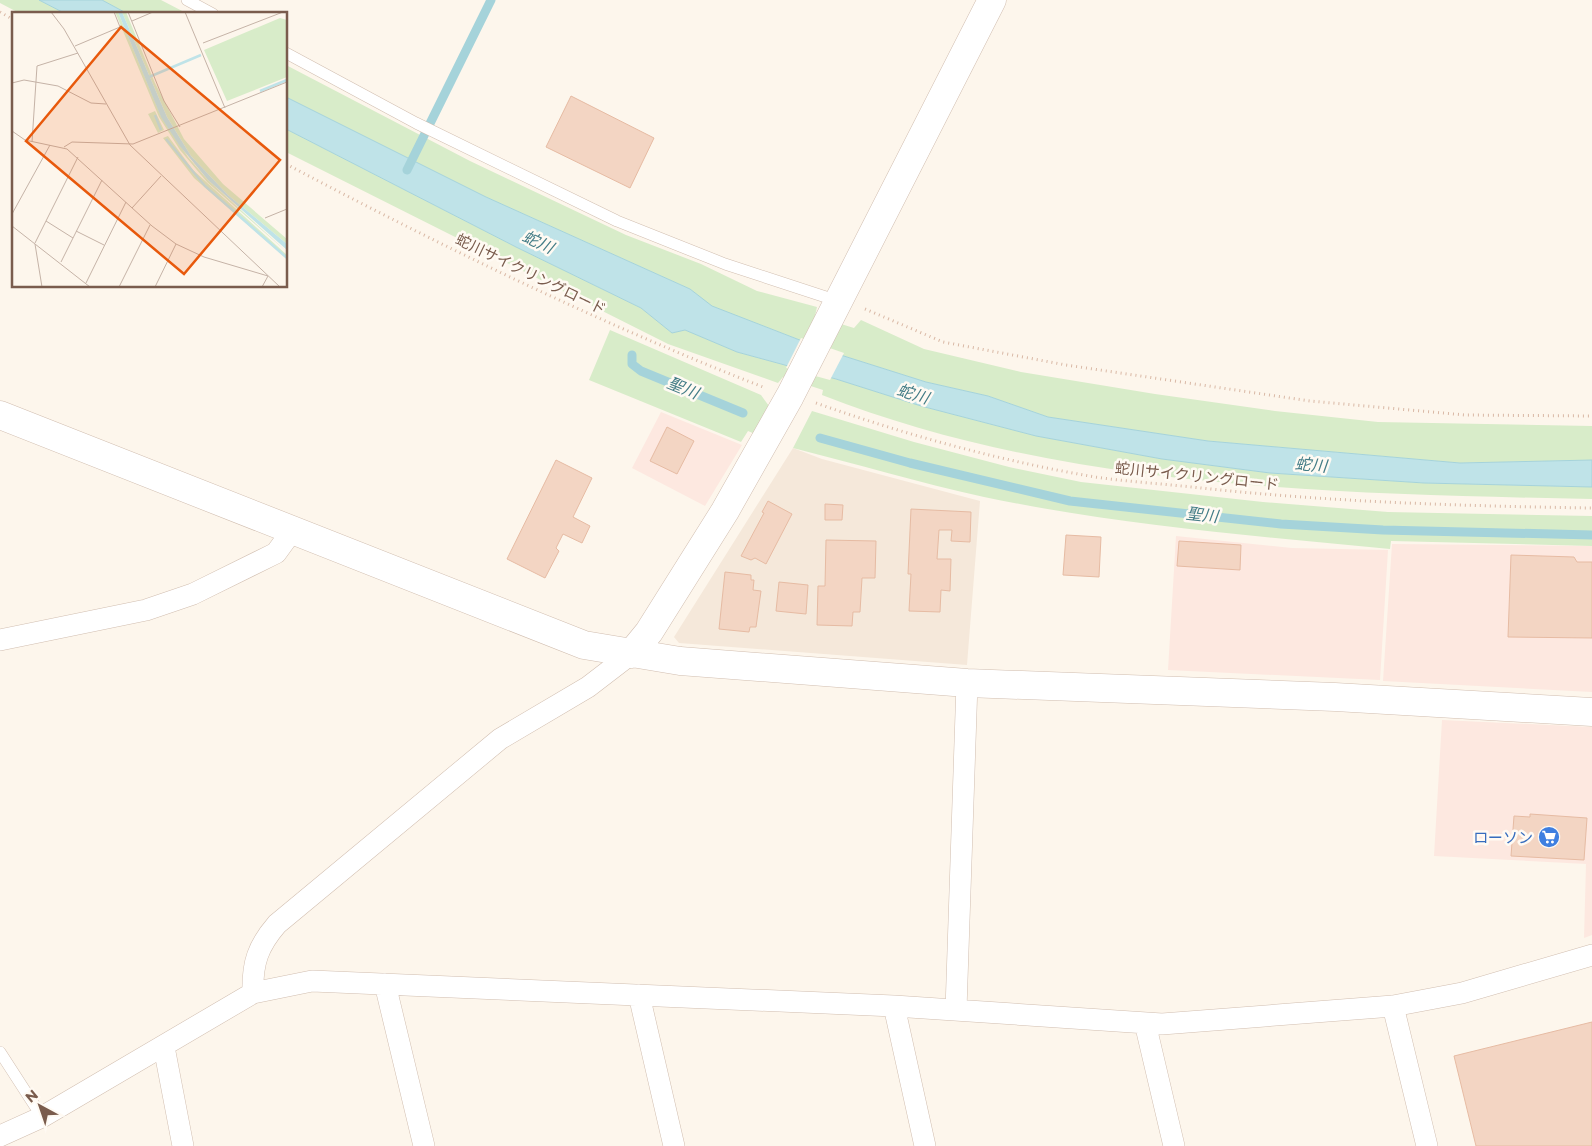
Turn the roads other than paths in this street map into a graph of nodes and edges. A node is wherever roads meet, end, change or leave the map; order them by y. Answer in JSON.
{"nodes":[{"id":1,"x":188,"y":0,"type":"edge"},
{"id":2,"x":992,"y":0,"type":"edge"},
{"id":3,"x":209,"y":12,"type":"edge"},
{"id":4,"x":288,"y":54,"type":"edge"},
{"id":5,"x":835,"y":307,"type":"junction"},
{"id":6,"x":0,"y":416,"type":"edge"},
{"id":7,"x":292,"y":531,"type":"junction"},
{"id":8,"x":0,"y":640,"type":"edge"},
{"id":9,"x":631,"y":654,"type":"junction"},
{"id":10,"x":967,"y":683,"type":"junction"},
{"id":11,"x":1592,"y":712,"type":"edge"},
{"id":12,"x":1592,"y":955,"type":"edge"},
{"id":13,"x":385,"y":984,"type":"junction"},
{"id":14,"x":253,"y":993,"type":"junction"},
{"id":15,"x":639,"y":995,"type":"junction"},
{"id":16,"x":894,"y":1006,"type":"junction"},
{"id":17,"x":1393,"y":1006,"type":"junction"},
{"id":18,"x":956,"y":1010,"type":"junction"},
{"id":19,"x":1145,"y":1023,"type":"junction"},
{"id":20,"x":164,"y":1047,"type":"junction"},
{"id":21,"x":0,"y":1052,"type":"edge"},
{"id":22,"x":42,"y":1118,"type":"junction"},
{"id":23,"x":0,"y":1136,"type":"edge"},
{"id":24,"x":183,"y":1146,"type":"edge"},
{"id":25,"x":424,"y":1146,"type":"edge"},
{"id":26,"x":674,"y":1146,"type":"edge"},
{"id":27,"x":925,"y":1146,"type":"edge"},
{"id":28,"x":1174,"y":1146,"type":"edge"},
{"id":29,"x":1427,"y":1146,"type":"edge"}],
"edges":[{"from":1,"to":3,"type":"lane"},
{"from":2,"to":5,"type":"street"},
{"from":4,"to":5,"type":"lane"},
{"from":5,"to":9,"type":"street"},
{"from":6,"to":7,"type":"street"},
{"from":7,"to":8,"type":"street"},
{"from":7,"to":9,"type":"street"},
{"from":9,"to":10,"type":"street"},
{"from":9,"to":14,"type":"street"},
{"from":10,"to":11,"type":"street"},
{"from":10,"to":18,"type":"street"},
{"from":12,"to":17,"type":"street"},
{"from":13,"to":14,"type":"street"},
{"from":13,"to":15,"type":"street"},
{"from":13,"to":25,"type":"street"},
{"from":14,"to":20,"type":"street"},
{"from":15,"to":16,"type":"street"},
{"from":15,"to":26,"type":"street"},
{"from":16,"to":18,"type":"street"},
{"from":16,"to":27,"type":"street"},
{"from":17,"to":19,"type":"street"},
{"from":17,"to":29,"type":"street"},
{"from":18,"to":19,"type":"street"},
{"from":19,"to":28,"type":"street"},
{"from":20,"to":22,"type":"street"},
{"from":20,"to":24,"type":"street"},
{"from":21,"to":22,"type":"lane"},
{"from":22,"to":23,"type":"street"}]}
